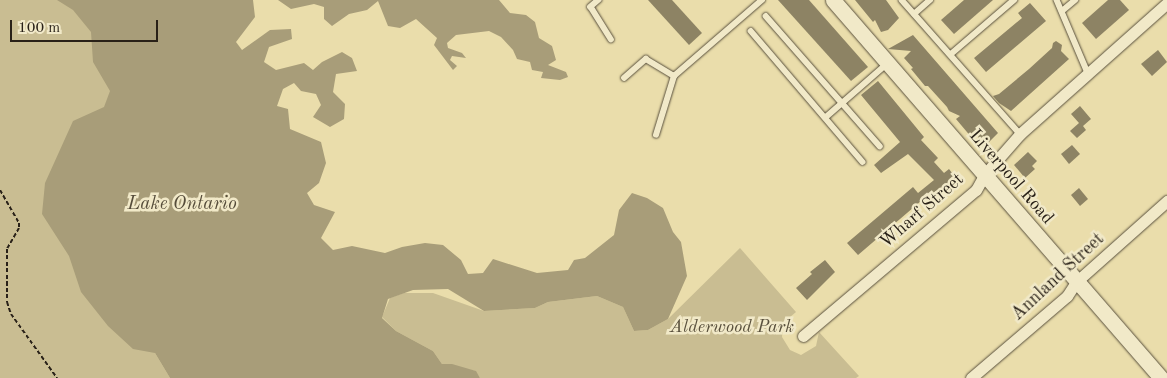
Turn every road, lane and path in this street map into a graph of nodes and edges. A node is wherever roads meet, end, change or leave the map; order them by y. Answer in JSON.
{"nodes":[{"id":1,"x":598,"y":0,"type":"edge"},
{"id":2,"x":762,"y":0,"type":"edge"},
{"id":3,"x":833,"y":0,"type":"edge"},
{"id":4,"x":902,"y":0,"type":"edge"},
{"id":5,"x":930,"y":0,"type":"edge"},
{"id":6,"x":1014,"y":0,"type":"edge"},
{"id":7,"x":1056,"y":0,"type":"edge"},
{"id":8,"x":1075,"y":0,"type":"edge"},
{"id":9,"x":1167,"y":3,"type":"edge"},
{"id":10,"x":1062,"y":11,"type":"junction"},
{"id":11,"x":914,"y":14,"type":"junction"},
{"id":12,"x":766,"y":16,"type":"dead end"},
{"id":13,"x":752,"y":30,"type":"dead end"},
{"id":14,"x":611,"y":39,"type":"dead end"},
{"id":15,"x":951,"y":54,"type":"junction"},
{"id":16,"x":888,"y":63,"type":"junction"},
{"id":17,"x":1088,"y":73,"type":"junction"},
{"id":18,"x":674,"y":76,"type":"junction"},
{"id":19,"x":624,"y":78,"type":"dead end"},
{"id":20,"x":843,"y":103,"type":"junction"},
{"id":21,"x":826,"y":117,"type":"junction"},
{"id":22,"x":1020,"y":134,"type":"junction"},
{"id":23,"x":656,"y":135,"type":"dead end"},
{"id":24,"x":880,"y":146,"type":"dead end"},
{"id":25,"x":863,"y":162,"type":"dead end"},
{"id":26,"x":985,"y":174,"type":"junction"},
{"id":27,"x":0,"y":190,"type":"edge"},
{"id":28,"x":1167,"y":201,"type":"edge"},
{"id":29,"x":1076,"y":282,"type":"junction"},
{"id":30,"x":803,"y":336,"type":"dead end"},
{"id":31,"x":1158,"y":377,"type":"edge"},
{"id":32,"x":57,"y":378,"type":"edge"},
{"id":33,"x":971,"y":378,"type":"edge"}],
"edges":[{"from":1,"to":14,"type":"lane"},
{"from":2,"to":18,"type":"lane"},
{"from":3,"to":16,"type":"street","name":"Liverpool Road"},
{"from":4,"to":11,"type":"lane"},
{"from":5,"to":11,"type":"lane"},
{"from":6,"to":15,"type":"lane"},
{"from":7,"to":10,"type":"lane"},
{"from":8,"to":10,"type":"lane"},
{"from":9,"to":17,"type":"street","name":"Wharf Street"},
{"from":10,"to":17,"type":"lane"},
{"from":11,"to":15,"type":"lane"},
{"from":12,"to":20,"type":"lane"},
{"from":13,"to":21,"type":"lane"},
{"from":15,"to":22,"type":"lane"},
{"from":16,"to":20,"type":"lane"},
{"from":16,"to":26,"type":"street","name":"Liverpool Road"},
{"from":17,"to":22,"type":"street","name":"Wharf Street"},
{"from":18,"to":19,"type":"lane"},
{"from":18,"to":23,"type":"lane"},
{"from":20,"to":21,"type":"lane"},
{"from":20,"to":24,"type":"lane"},
{"from":21,"to":25,"type":"lane"},
{"from":22,"to":26,"type":"street","name":"Wharf Street"},
{"from":26,"to":29,"type":"street","name":"Liverpool Road"},
{"from":26,"to":30,"type":"street","name":"Wharf Street"},
{"from":27,"to":32,"type":"path"},
{"from":28,"to":29,"type":"street","name":"Annland Street"},
{"from":29,"to":31,"type":"street","name":"Liverpool Road"},
{"from":29,"to":33,"type":"street","name":"Annland Street"}]}
